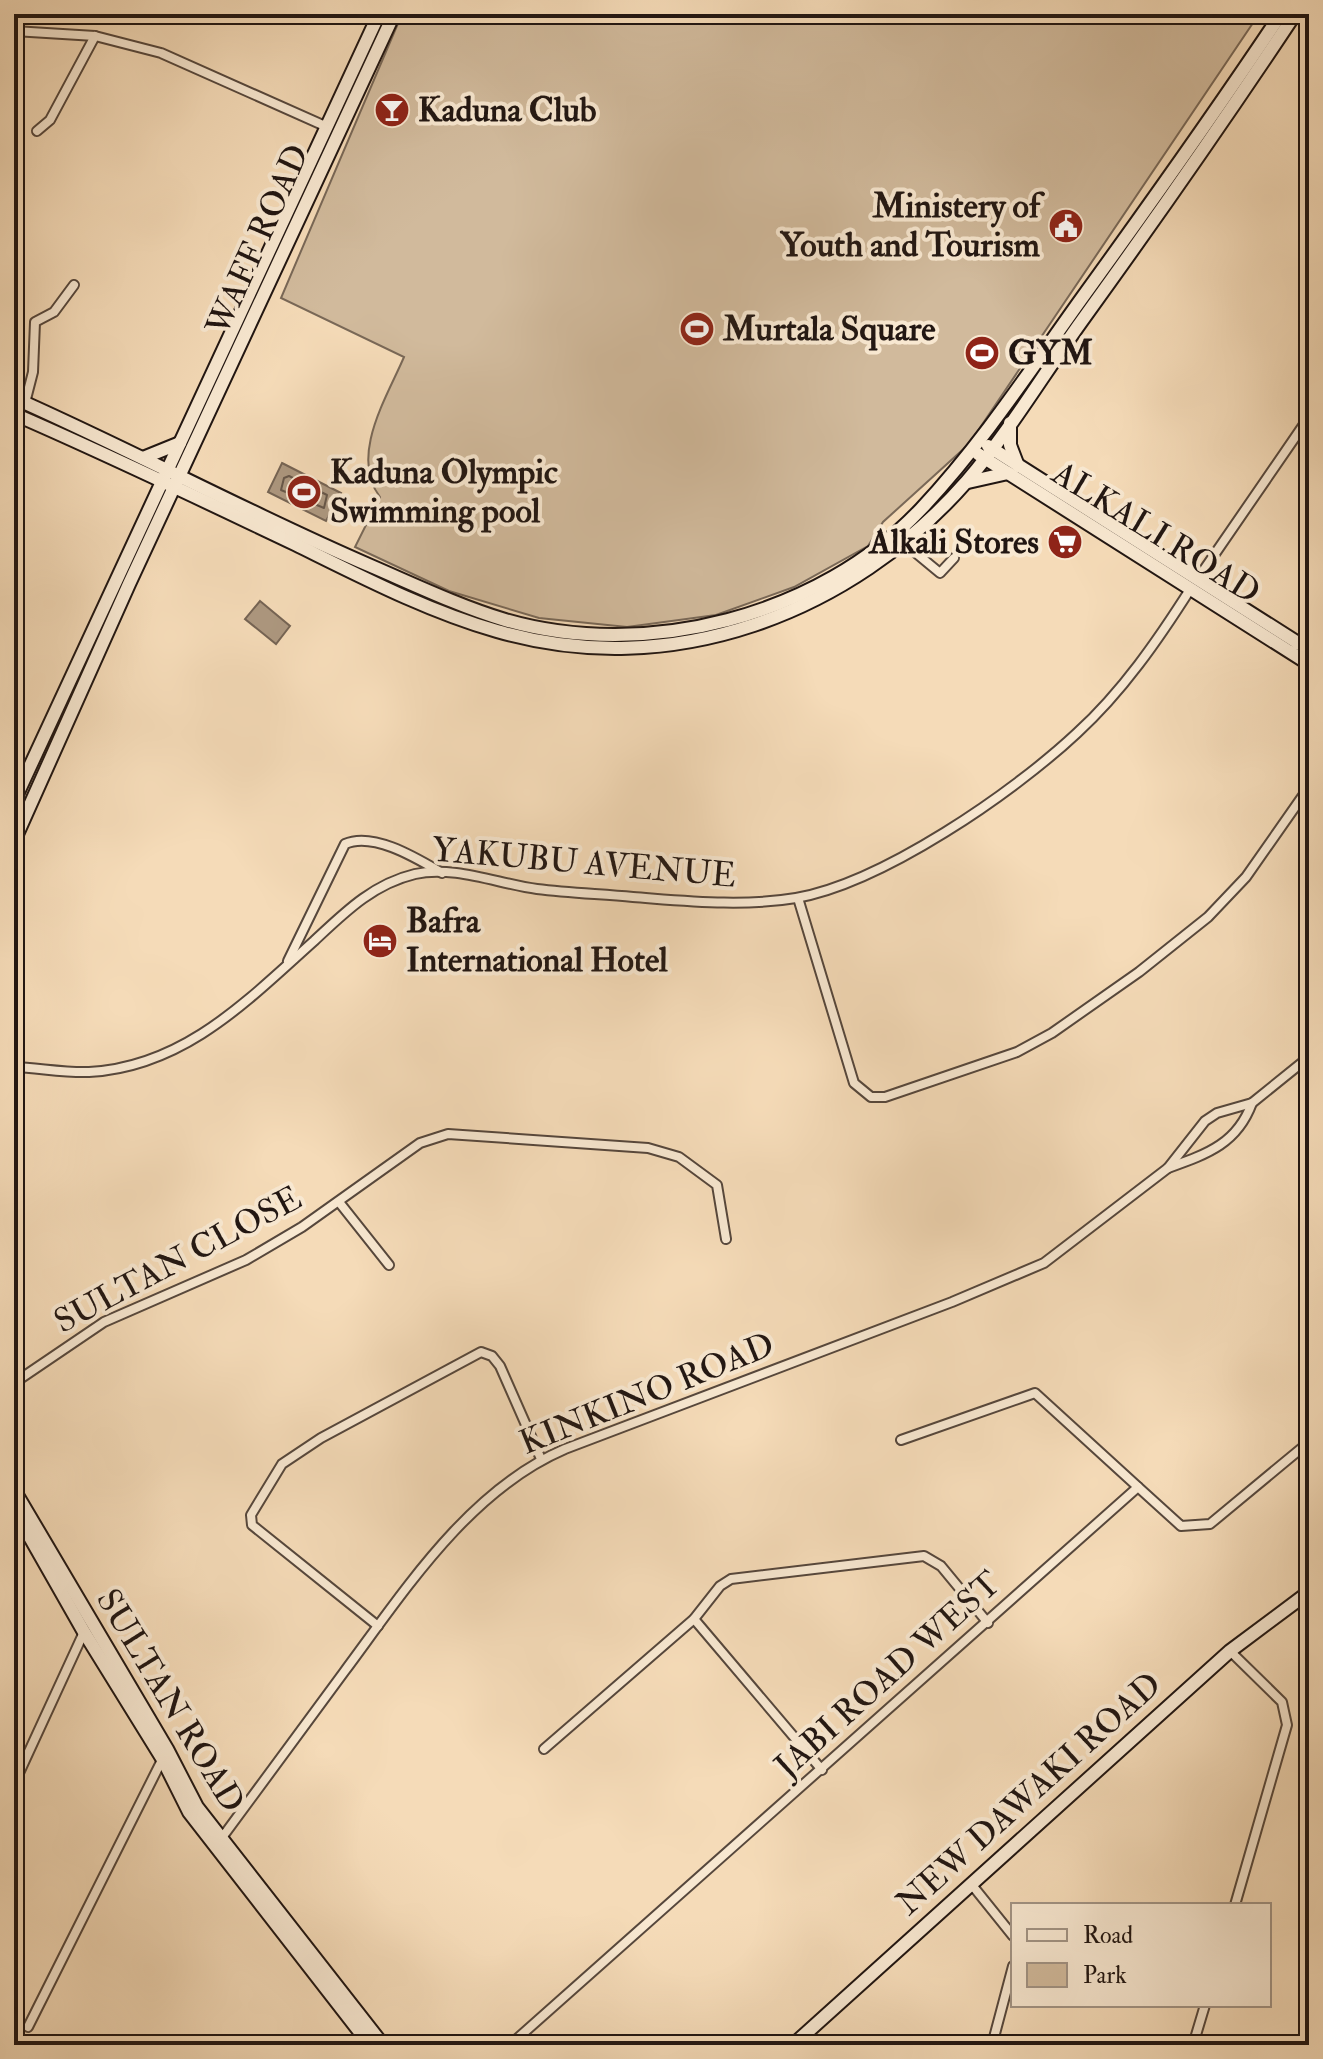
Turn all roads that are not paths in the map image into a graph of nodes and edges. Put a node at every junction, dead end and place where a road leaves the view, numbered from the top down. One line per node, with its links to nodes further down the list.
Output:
1 (379, 14): 7 (main road, WAFF ROAD)
2 (394, 14): 16 (main road, WAFF ROAD)
3 (1281, 14): 15 (main road)
4 (1295, 14): 13 (main road)
5 (14, 31): 6 (street)
6 (95, 36): 7 (street); 8 (street)
7 (325, 126): 14 (main road, WAFF ROAD)
8 (37, 131)
9 (74, 285): 10 (street)
10 (19, 401): 18 (main road)
11 (14, 414): 18 (main road)
12 (1309, 417): 27 (street, YAKUBU AVENUE)
13 (1010, 423): 17 (main road); 19 (main road)
14 (180, 443): 18 (main road); 20 (main road, WAFF ROAD)
15 (976, 445): 17 (main road, ALKALI ROAD); 23 (main road)
16 (193, 451): 21 (main road, WAFF ROAD); 23 (main road)
17 (989, 454): 19 (main road, ALKALI ROAD); 22 (main road)
18 (139, 464): 20 (main road); 21 (main road); 24 (main road)
19 (1013, 469): 22 (main road); 27 (main road, ALKALI ROAD)
20 (168, 470): 21 (main road, WAFF ROAD)
21 (173, 483): 23 (main road); 24 (main road)
22 (965, 483): 25 (main road)
23 (204, 495): 24 (main road); 25 (main road)
24 (156, 513): 32 (main road); 33 (main road)
25 (905, 544): 26 (street)
26 (954, 558)
27 (1195, 583): 29 (main road, ALKALI ROAD); 35 (street, YAKUBU AVENUE)
28 (1309, 631): 29 (street)
29 (1299, 648): 30 (main road, ALKALI ROAD)
30 (1309, 664)
31 (1309, 787): 35 (street)
32 (14, 801)
33 (14, 841)
34 (442, 873): 35 (street, YAKUBU AVENUE); 36 (street, YAKUBU AVENUE); 36 (street)
35 (798, 898)
36 (285, 966): 38 (street, YAKUBU AVENUE)
37 (1309, 1057): 39 (street, KINKINO ROAD)
38 (14, 1067)
39 (1252, 1103): 40 (street, KINKINO ROAD); 40 (street, KINKINO ROAD)
40 (1168, 1168): 47 (street, KINKINO ROAD)
41 (339, 1202): 42 (street, SULTAN CLOSE); 43 (street); 44 (street, SULTAN CLOSE)
42 (726, 1239)
43 (389, 1265)
44 (14, 1383)
45 (901, 1440): 48 (street)
46 (1309, 1442): 48 (street)
47 (541, 1459): 54 (street, KINKINO ROAD); 54 (street)
48 (1138, 1487): 53 (street, JABI ROAD WEST)
49 (14, 1490): 58 (main road, SULTAN ROAD)
50 (14, 1509): 55 (main road, SULTAN ROAD)
51 (1309, 1592): 56 (main road, NEW DAWAKI ROAD)
52 (694, 1619): 53 (street); 57 (street); 59 (street)
53 (988, 1623): 59 (street, JABI ROAD WEST)
54 (378, 1626): 61 (street, KINKINO ROAD)
55 (84, 1632): 58 (main road, SULTAN ROAD); 60 (street)
56 (1230, 1651): 62 (main road, NEW DAWAKI ROAD); 63 (street)
57 (544, 1749)
58 (165, 1753): 61 (main road, SULTAN ROAD); 65 (main road, SULTAN ROAD); 69 (street)
59 (822, 1770): 72 (street, JABI ROAD WEST)
60 (14, 1784)
61 (221, 1839): 65 (main road, SULTAN ROAD)
62 (972, 1885): 64 (street); 73 (main road, NEW DAWAKI ROAD)
63 (1236, 1903)
64 (1011, 1934)
65 (289, 1935): 66 (main road)
66 (305, 1955): 70 (main road); 71 (main road)
67 (1011, 1974): 74 (street)
68 (1204, 2007): 75 (street)
69 (28, 2027)
70 (370, 2045)
71 (383, 2045)
72 (510, 2045)
73 (793, 2045)
74 (992, 2045)
75 (1193, 2045)

